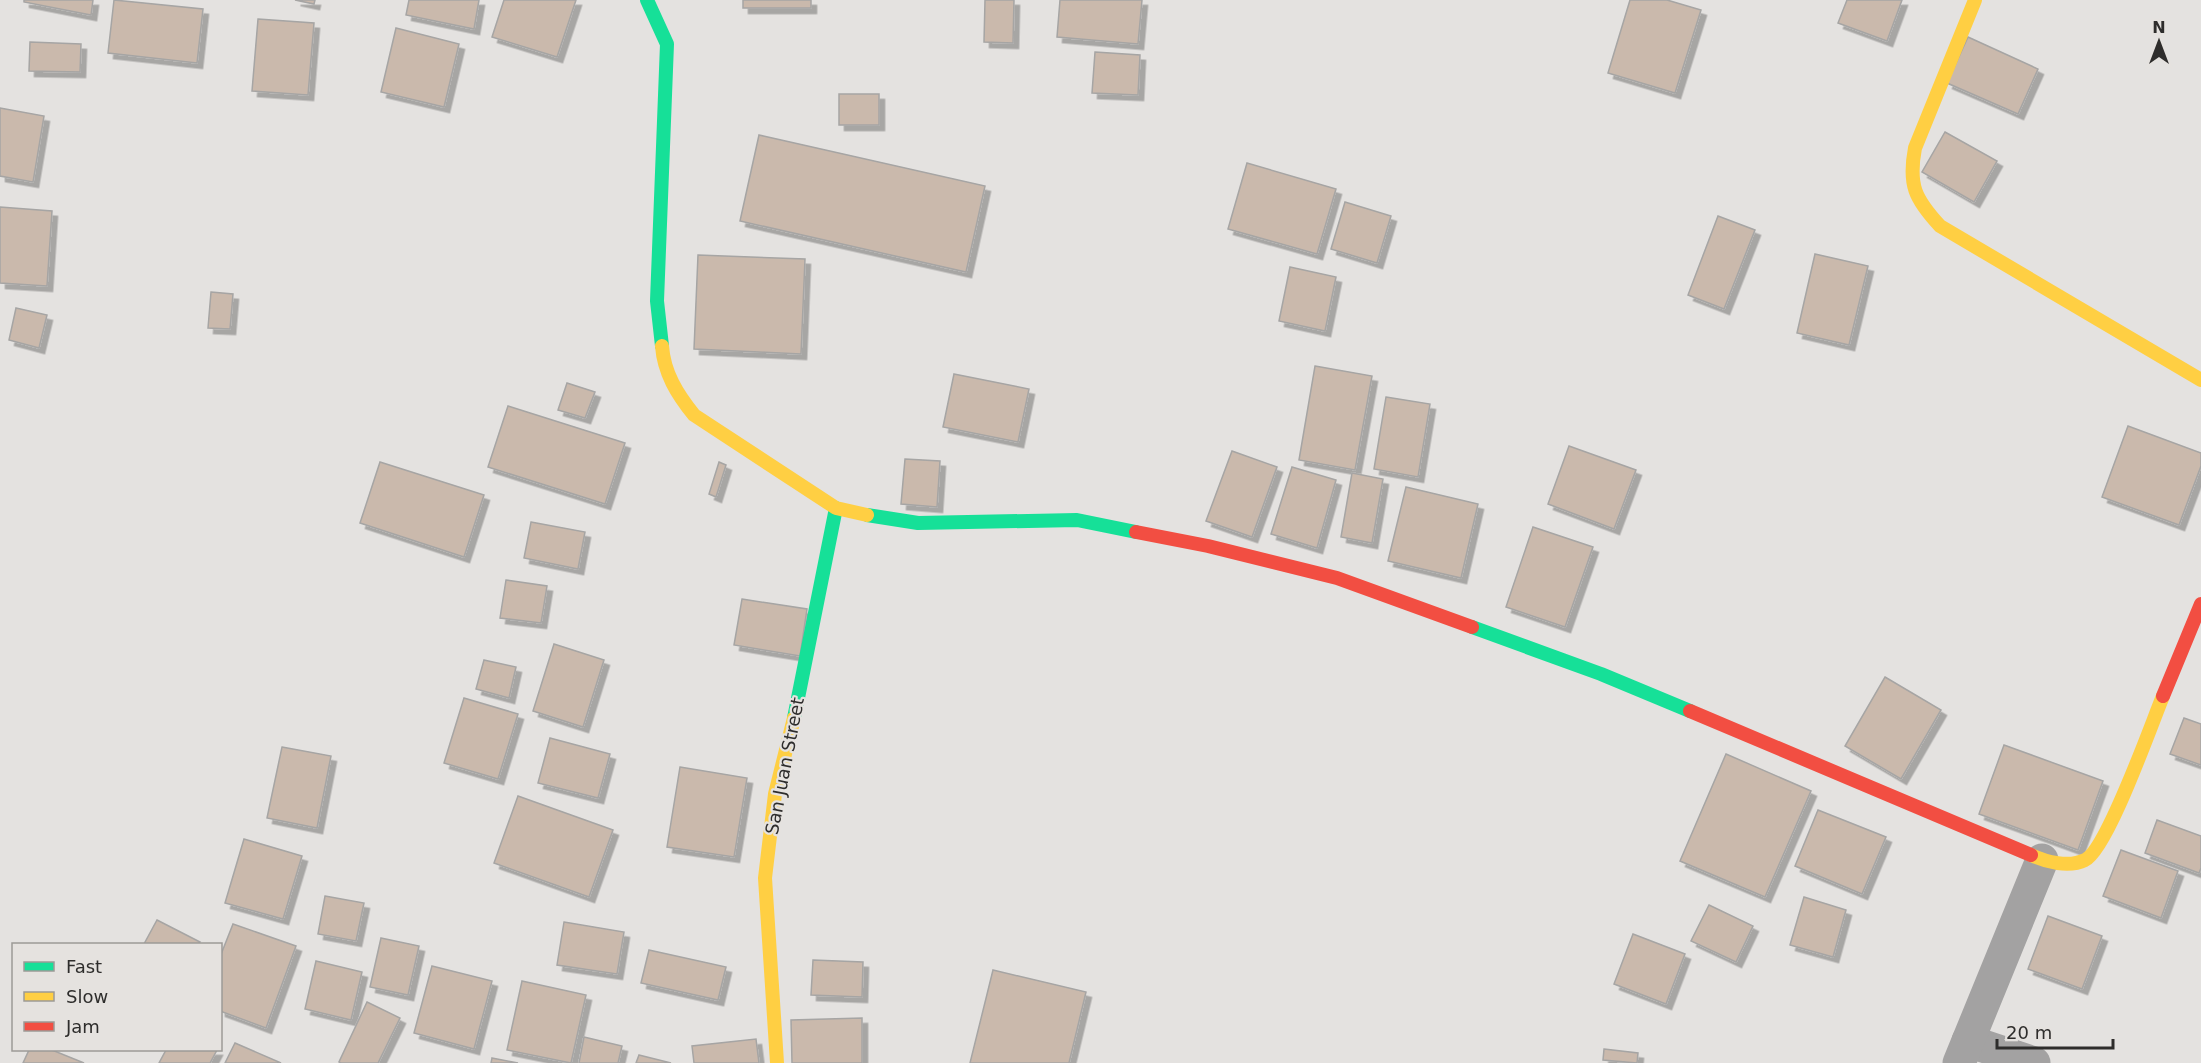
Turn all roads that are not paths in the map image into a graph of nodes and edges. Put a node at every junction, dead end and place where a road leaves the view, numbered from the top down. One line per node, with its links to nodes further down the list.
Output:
1 (647, 0): 4 (street)
2 (1975, 0): 3 (street)
3 (2201, 380)
4 (836, 508): 6 (street); 8 (street, San Juan Street)
5 (2199, 613): 6 (street)
6 (2042, 860): 7 (street)
7 (1964, 1052): 9 (street)
8 (777, 1063)
9 (2034, 1063)

